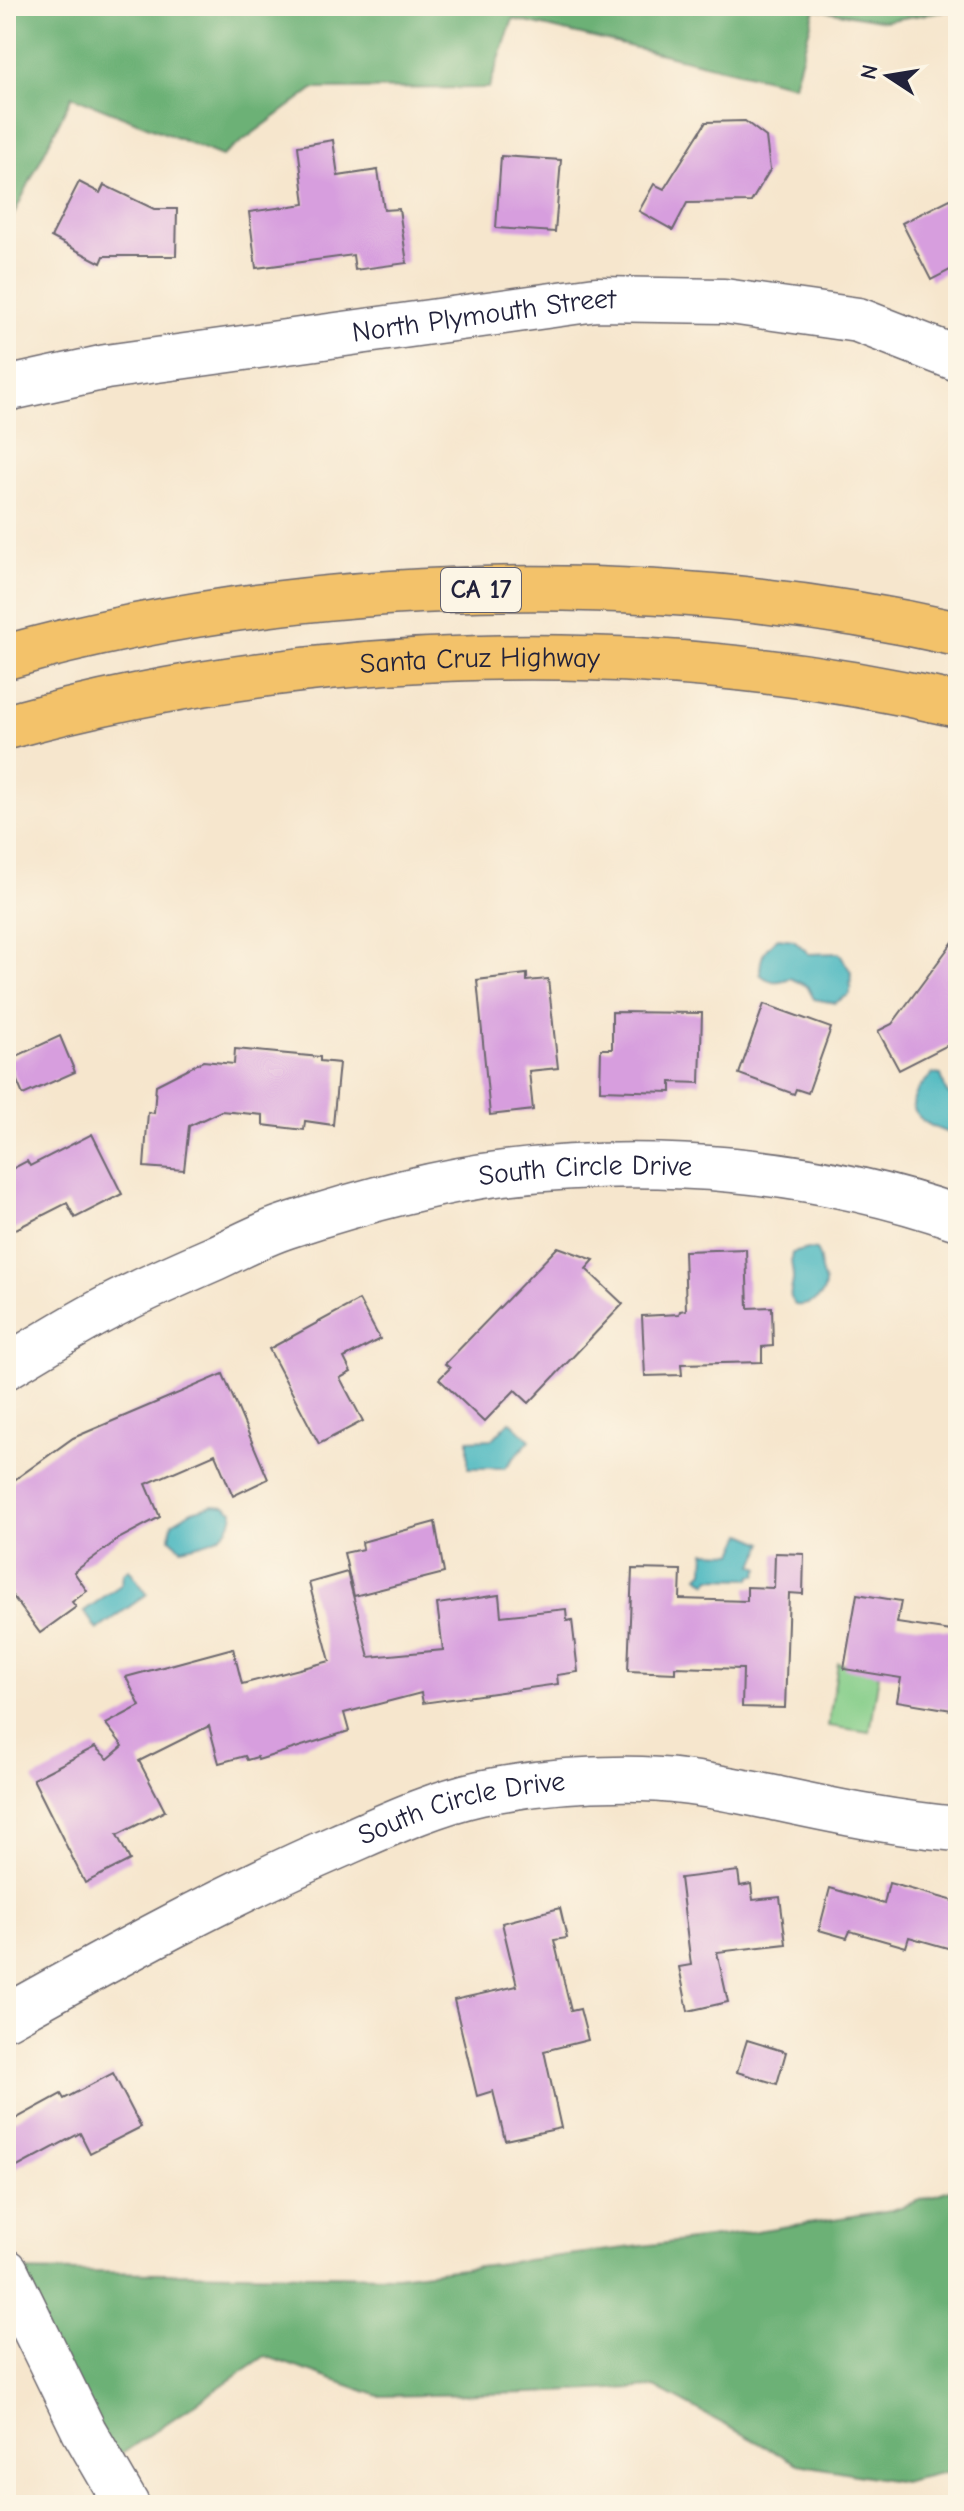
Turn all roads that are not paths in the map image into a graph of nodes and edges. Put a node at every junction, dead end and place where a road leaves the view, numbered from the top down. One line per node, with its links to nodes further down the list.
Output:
1 (958, 359): 2 (street, North Plymouth Street)
2 (6, 389)
3 (958, 634): 4 (highway, CA 17)
4 (6, 657)
5 (958, 705): 6 (highway, Santa Cruz Highway)
6 (6, 727)
7 (958, 1218): 8 (street, South Circle Drive)
8 (6, 1367)
9 (958, 1829): 10 (street, South Circle Drive)
10 (6, 2017)
11 (6, 2271): 12 (street)
12 (127, 2505)

